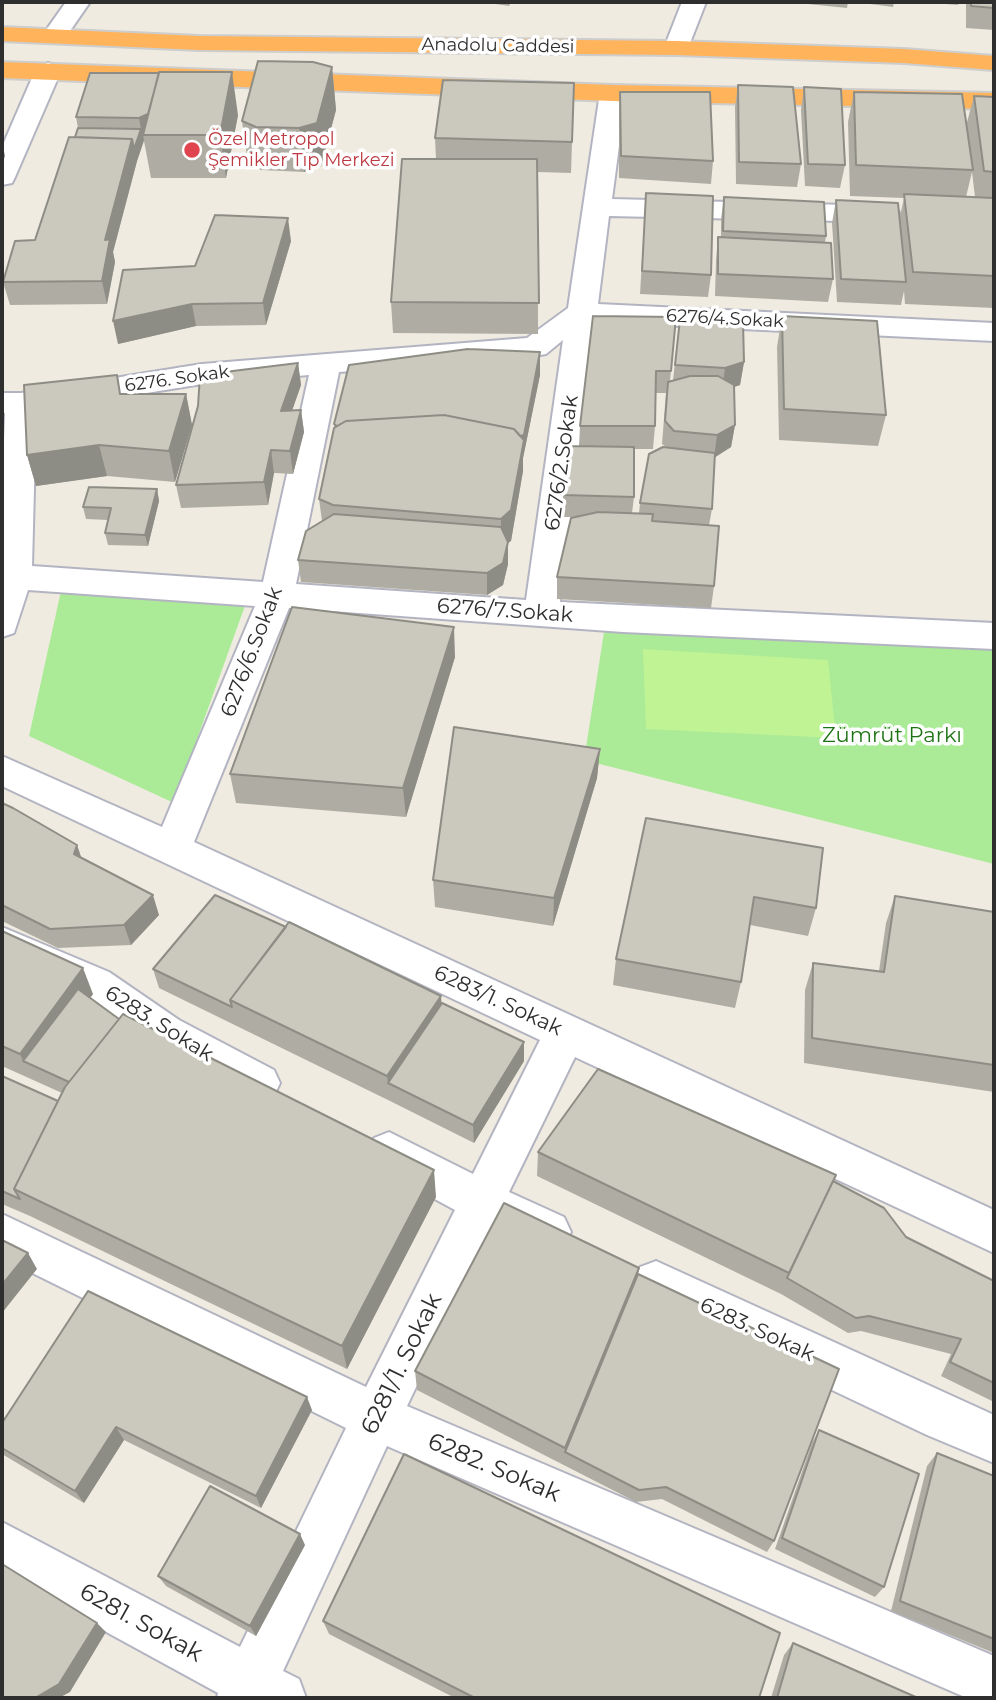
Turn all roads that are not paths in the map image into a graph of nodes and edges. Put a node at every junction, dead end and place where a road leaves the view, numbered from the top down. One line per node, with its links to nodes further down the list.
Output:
1 (78, 2): 4 (street)
2 (694, 2): 5 (street)
3 (2, 34): 4 (highway, Anadolu Caddesi)
4 (54, 37): 5 (highway, Anadolu Caddesi)
5 (676, 48): 6 (highway, Anadolu Caddesi)
6 (994, 63)
7 (2, 70): 8 (highway, Anadolu Caddesi)
8 (48, 71): 9 (highway, Anadolu Caddesi); 11 (street)
9 (613, 93): 10 (highway, Anadolu Caddesi); 12 (street)
10 (994, 101)
11 (2, 177)
12 (598, 206): 13 (street); 14 (street)
13 (912, 215)
14 (582, 312): 15 (street, 6276/4.Sokak); 16 (street, 6276. Sokak); 20 (street, 6276/2.Sokak)
15 (994, 332)
16 (326, 364): 17 (street, 6276. Sokak); 19 (street, 6276/6.Sokak)
17 (12, 403): 18 (street)
18 (15, 577): 19 (street, 6276/7.Sokak); 21 (street)
19 (277, 595): 20 (street, 6276/7.Sokak); 24 (street, 6276/6.Sokak)
20 (541, 613): 22 (street, 6276/7.Sokak)
21 (2, 624)
22 (994, 636)
23 (2, 770): 24 (street, 6283/1. Sokak)
24 (172, 849): 26 (street, 6283/1. Sokak)
25 (2, 944): 27 (street, 6283. Sokak)
26 (565, 1033): 29 (street, 6281/1. Sokak); 30 (street, 6283/1. Sokak)
27 (299, 1104)
28 (359, 1136): 29 (street, 6283. Sokak)
29 (481, 1201): 32 (street, 6281/1. Sokak); 33 (street, 6283. Sokak)
30 (994, 1232)
31 (2, 1235): 32 (street, 6282. Sokak)
32 (376, 1417): 35 (street, 6282. Sokak); 36 (street, 6281/1. Sokak)
33 (994, 1439)
34 (2, 1548): 36 (street, 6281. Sokak)
35 (994, 1683)
36 (258, 1693)

